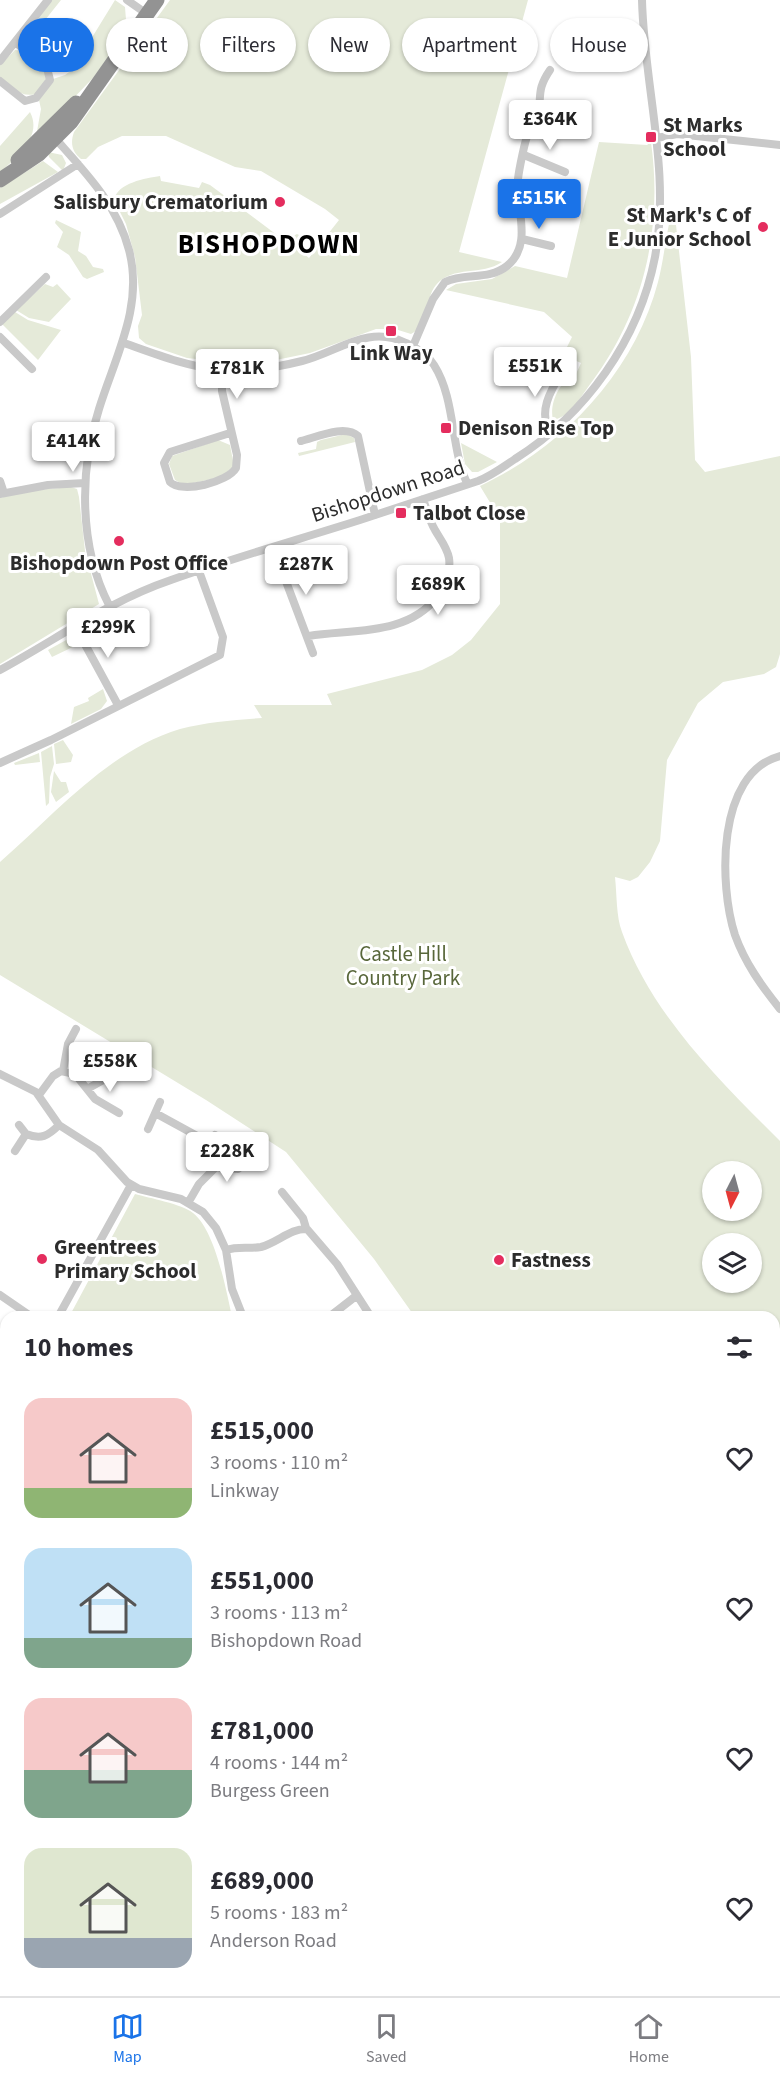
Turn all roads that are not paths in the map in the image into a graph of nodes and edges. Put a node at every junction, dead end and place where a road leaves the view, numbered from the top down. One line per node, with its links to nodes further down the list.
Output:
1 (48, 0): 6 (street)
2 (127, 0): 5 (street)
3 (157, 0): 5 (highway)
4 (642, 0): 11 (street, Bishopdown Road)
5 (147, 14): 10 (highway)
6 (15, 42): 7 (street); 9 (street)
7 (0, 61)
8 (550, 70): 13 (street)
9 (0, 81)
10 (51, 135): 14 (street); 16 (highway)
11 (657, 138): 12 (street); 29 (street, Bishopdown Road)
12 (780, 145)
13 (524, 155): 15 (street); 18 (street)
14 (78, 164): 17 (street); 23 (street)
15 (566, 172)
16 (6, 175)
17 (0, 214)
18 (522, 239): 19 (street); 24 (street)
19 (551, 246)
20 (46, 277): 21 (street)
21 (0, 322)
22 (0, 337): 26 (street)
23 (124, 343): 27 (street); 32 (street)
24 (413, 346): 27 (street); 33 (street)
25 (567, 363): 29 (street)
26 (32, 369)
27 (222, 370): 28 (street)
28 (230, 433): 28 (street)
29 (551, 433): 33 (street, Bishopdown Road)
30 (301, 441): 36 (street)
31 (0, 481): 34 (street)
32 (85, 483): 34 (street); 39 (street)
33 (467, 483): 35 (street, Bishopdown Road)
34 (2, 493)
35 (423, 500): 36 (street, Bishopdown Road); 41 (street)
36 (375, 515): 37 (street, Bishopdown Road)
37 (273, 547): 38 (street, Bishopdown Road); 41 (street)
38 (199, 571): 39 (street, Bishopdown Road); 44 (street)
39 (109, 605): 40 (street, Bishopdown Road)
40 (75, 626): 43 (street, Bishopdown Road); 44 (street)
41 (309, 636): 42 (street)
42 (313, 653)
43 (0, 670)
44 (118, 705): 46 (street)
45 (780, 756): 47 (street)
46 (0, 763)
47 (780, 1008)
48 (76, 1029): 49 (street)
49 (63, 1071): 52 (street); 53 (street)
50 (0, 1074): 53 (street)
51 (105, 1079): 52 (street)
52 (87, 1089): 55 (street)
53 (39, 1095): 58 (street)
54 (160, 1102): 56 (street)
55 (119, 1113)
56 (157, 1114): 59 (street); 63 (street)
57 (19, 1125): 60 (street)
58 (59, 1125): 60 (street); 64 (street)
59 (148, 1129)
60 (26, 1134): 61 (street)
61 (15, 1151)
62 (250, 1158): 63 (street)
63 (216, 1167): 66 (street)
64 (131, 1185): 66 (street); 72 (street)
65 (282, 1192): 67 (street)
66 (188, 1203): 68 (street)
67 (306, 1228): 68 (street); 70 (street)
68 (226, 1250): 73 (street)
69 (0, 1295): 71 (street)
70 (356, 1296): 74 (street); 75 (street)
71 (23, 1311)
72 (61, 1311)
73 (241, 1311)
74 (337, 1311)
75 (367, 1311)

